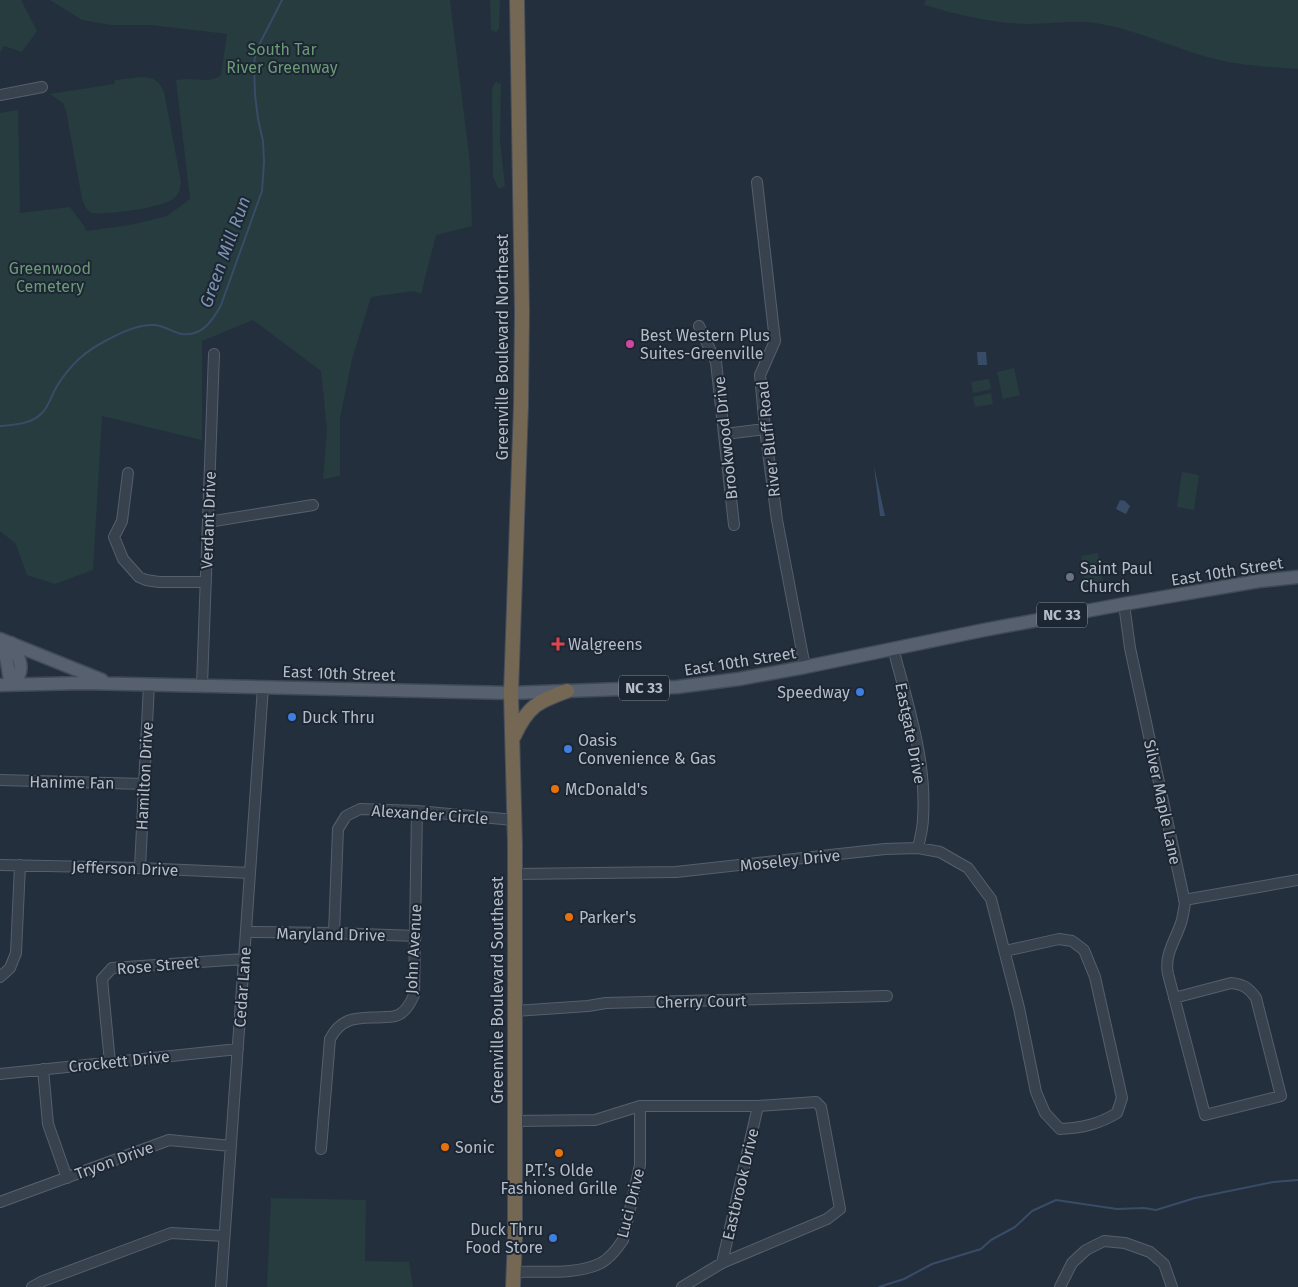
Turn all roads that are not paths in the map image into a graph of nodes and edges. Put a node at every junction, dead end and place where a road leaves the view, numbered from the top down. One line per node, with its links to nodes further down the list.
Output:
1 (517, 0): 25 (highway, Greenville Boulevard Northeast)
2 (42, 87): 3 (street)
3 (0, 96)
4 (757, 182): 7 (street, River Bluff Road)
5 (699, 326): 8 (street, Brookwood Drive)
6 (214, 354): 11 (street, Verdant Drive)
7 (764, 429): 8 (street); 18 (street, River Bluff Road)
8 (725, 434): 12 (street, Brookwood Drive)
9 (128, 473): 14 (street)
10 (313, 506): 11 (street)
11 (208, 522): 14 (street, Verdant Drive)
12 (734, 525)
13 (1298, 577): 15 (main road, East 10th Street / NC 33)
14 (206, 582): 22 (street, Verdant Drive)
15 (1124, 604): 17 (main road, East 10th Street / NC 33); 38 (street, Silver Maple Lane)
16 (4, 642): 19 (main road); 20 (main road)
17 (893, 648): 18 (main road, East 10th Street / NC 33); 31 (street, Eastgate Drive)
18 (805, 667): 24 (main road, East 10th Street / NC 33)
19 (109, 683): 20 (main road, East 10th Street); 21 (main road, East 10th Street)
20 (5, 684)
21 (149, 684): 22 (main road, East 10th Street); 28 (street, Hamilton Drive)
22 (202, 685): 23 (main road, East 10th Street)
23 (263, 687): 25 (main road, East 10th Street); 35 (street, Cedar Lane)
24 (567, 691): 25 (main road, East 10th Street / NC 33); 26 (highway)
25 (511, 693): 26 (highway, Greenville Boulevard Southeast)
26 (512, 742): 30 (highway, Greenville Boulevard Southeast)
27 (0, 780): 28 (street, Hanime Fan)
28 (144, 784): 34 (street, Hamilton Drive)
29 (417, 811): 30 (street, Alexander Circle); 40 (street, Alexander Circle); 41 (street, John Avenue)
30 (514, 820): 36 (highway, Greenville Boulevard Southeast)
31 (918, 848): 36 (street, Moseley Drive); 42 (street, Moseley Drive)
32 (0, 865): 33 (street, Jefferson Drive)
33 (20, 865): 34 (street, Jefferson Drive); 44 (street)
34 (140, 868): 35 (street, Jefferson Drive)
35 (250, 873): 39 (street, Cedar Lane)
36 (515, 874): 47 (highway, Greenville Boulevard Southeast)
37 (1298, 880): 38 (street)
38 (1184, 900): 46 (street, Silver Maple Lane)
39 (246, 932): 40 (street, Maryland Drive); 43 (street, Cedar Lane)
40 (334, 933): 41 (street, Maryland Drive)
41 (416, 936): 56 (street, John Avenue)
42 (1005, 951): 42 (street, Moseley Drive)
43 (244, 959): 48 (street, Cedar Lane); 49 (street, Rose Street)
44 (0, 977)
45 (888, 996): 47 (street, Cherry Court)
46 (1174, 998): 46 (street, Silver Maple Lane)
47 (515, 1010): 54 (highway, Greenville Boulevard Southeast)
48 (238, 1049): 49 (street, Crockett Drive); 55 (street, Cedar Lane)
49 (110, 1063): 50 (street, Crockett Drive)
50 (43, 1069): 51 (street, Crockett Drive); 57 (street)
51 (0, 1074)
52 (640, 1106): 53 (street, Eastbrook Drive); 54 (street, Eastbrook Drive); 61 (street, Luci Drive)
53 (758, 1106): 60 (street, Eastbrook Drive); 60 (street, Eastbrook Drive)
54 (515, 1121): 61 (highway, Greenville Boulevard Southeast)
55 (231, 1146): 57 (street, Tryon Drive); 59 (street, Cedar Lane)
56 (321, 1149)
57 (67, 1178): 58 (street, Tryon Drive)
58 (0, 1202)
59 (224, 1236): 62 (street); 63 (street, Cedar Lane)
60 (722, 1263): 65 (street, Eastbrook Drive)
61 (515, 1272): 64 (highway, Greenville Boulevard Southeast)
62 (32, 1287)
63 (220, 1287)
64 (513, 1287)
65 (682, 1287)
66 (1060, 1287): 67 (street)
67 (1172, 1287)

